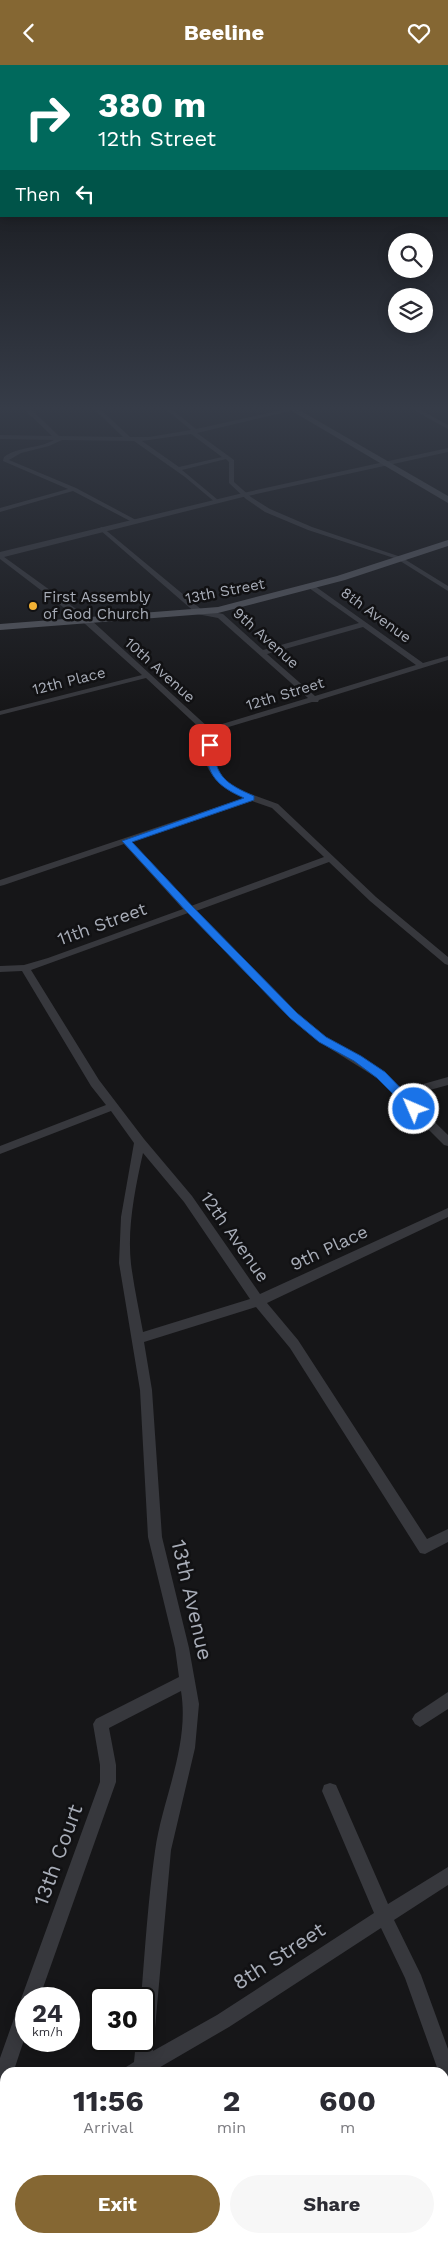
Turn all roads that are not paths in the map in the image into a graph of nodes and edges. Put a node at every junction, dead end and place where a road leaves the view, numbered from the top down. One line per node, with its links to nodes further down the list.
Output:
1 (111, 509): 4 (street)
2 (185, 509): 4 (street)
3 (265, 509): 9 (street)
4 (134, 521): 5 (street)
5 (102, 529): 8 (street); 12 (street, 9th Avenue)
6 (448, 543): 9 (main road, 13th Street)
7 (448, 551): 9 (main road, 13th Street)
8 (0, 555): 14 (street, 10th Avenue)
9 (405, 561): 10 (main road, 13th Street); 11 (street)
10 (316, 589): 12 (main road, 13th Street); 13 (main road, 13th Street); 15 (street, 8th Avenue)
11 (448, 589)
12 (200, 612): 13 (street, 9th Avenue); 14 (main road, 13th Street)
13 (220, 616): 14 (main road, 13th Street); 18 (street, 9th Avenue)
14 (91, 624): 16 (main road, 13th Street); 17 (main road, 13th Street); 21 (street, 10th Avenue)
15 (365, 624): 18 (street); 20 (street, 8th Avenue)
16 (0, 627)
17 (0, 634)
18 (261, 653): 22 (street, 9th Avenue)
19 (448, 658): 20 (street, 12th Street)
20 (422, 666): 22 (street, 12th Street)
21 (146, 676): 23 (street, 12th Place); 24 (street, 10th Avenue)
22 (315, 700): 24 (street, 12th Street)
23 (0, 713)
24 (208, 731): 25 (street)
25 (251, 798): 26 (street); 27 (street)
26 (126, 841): 28 (street); 29 (street)
27 (331, 859): 29 (street, 11th Street); 30 (street)
28 (1, 883)
29 (189, 909): 31 (street, 11th Street); 34 (street)
30 (448, 962)
31 (24, 968): 32 (street); 35 (street, 12th Avenue)
32 (0, 969)
33 (448, 1081): 34 (street)
34 (400, 1095): 37 (street)
35 (113, 1105): 36 (street, 12th Avenue); 38 (street)
36 (140, 1142): 40 (street, 12th Avenue); 41 (street, 13th Avenue)
37 (448, 1142)
38 (0, 1150)
39 (448, 1212): 40 (street, 9th Place)
40 (258, 1301): 41 (street, 9th Place); 42 (street, 12th Avenue)
41 (138, 1339): 43 (street, 13th Avenue)
42 (448, 1535)
43 (188, 1680): 49 (street, 13th Court); 52 (street, 13th Avenue)
44 (448, 1699): 45 (street)
45 (420, 1719)
46 (330, 1791): 48 (street)
47 (448, 1875): 48 (street, 8th Street)
48 (384, 1916): 53 (street, 8th Street); 54 (street)
49 (34, 1987)
50 (15, 2040): 51 (street)
51 (6, 2067)
52 (137, 2067)
53 (141, 2067)
54 (446, 2067)

